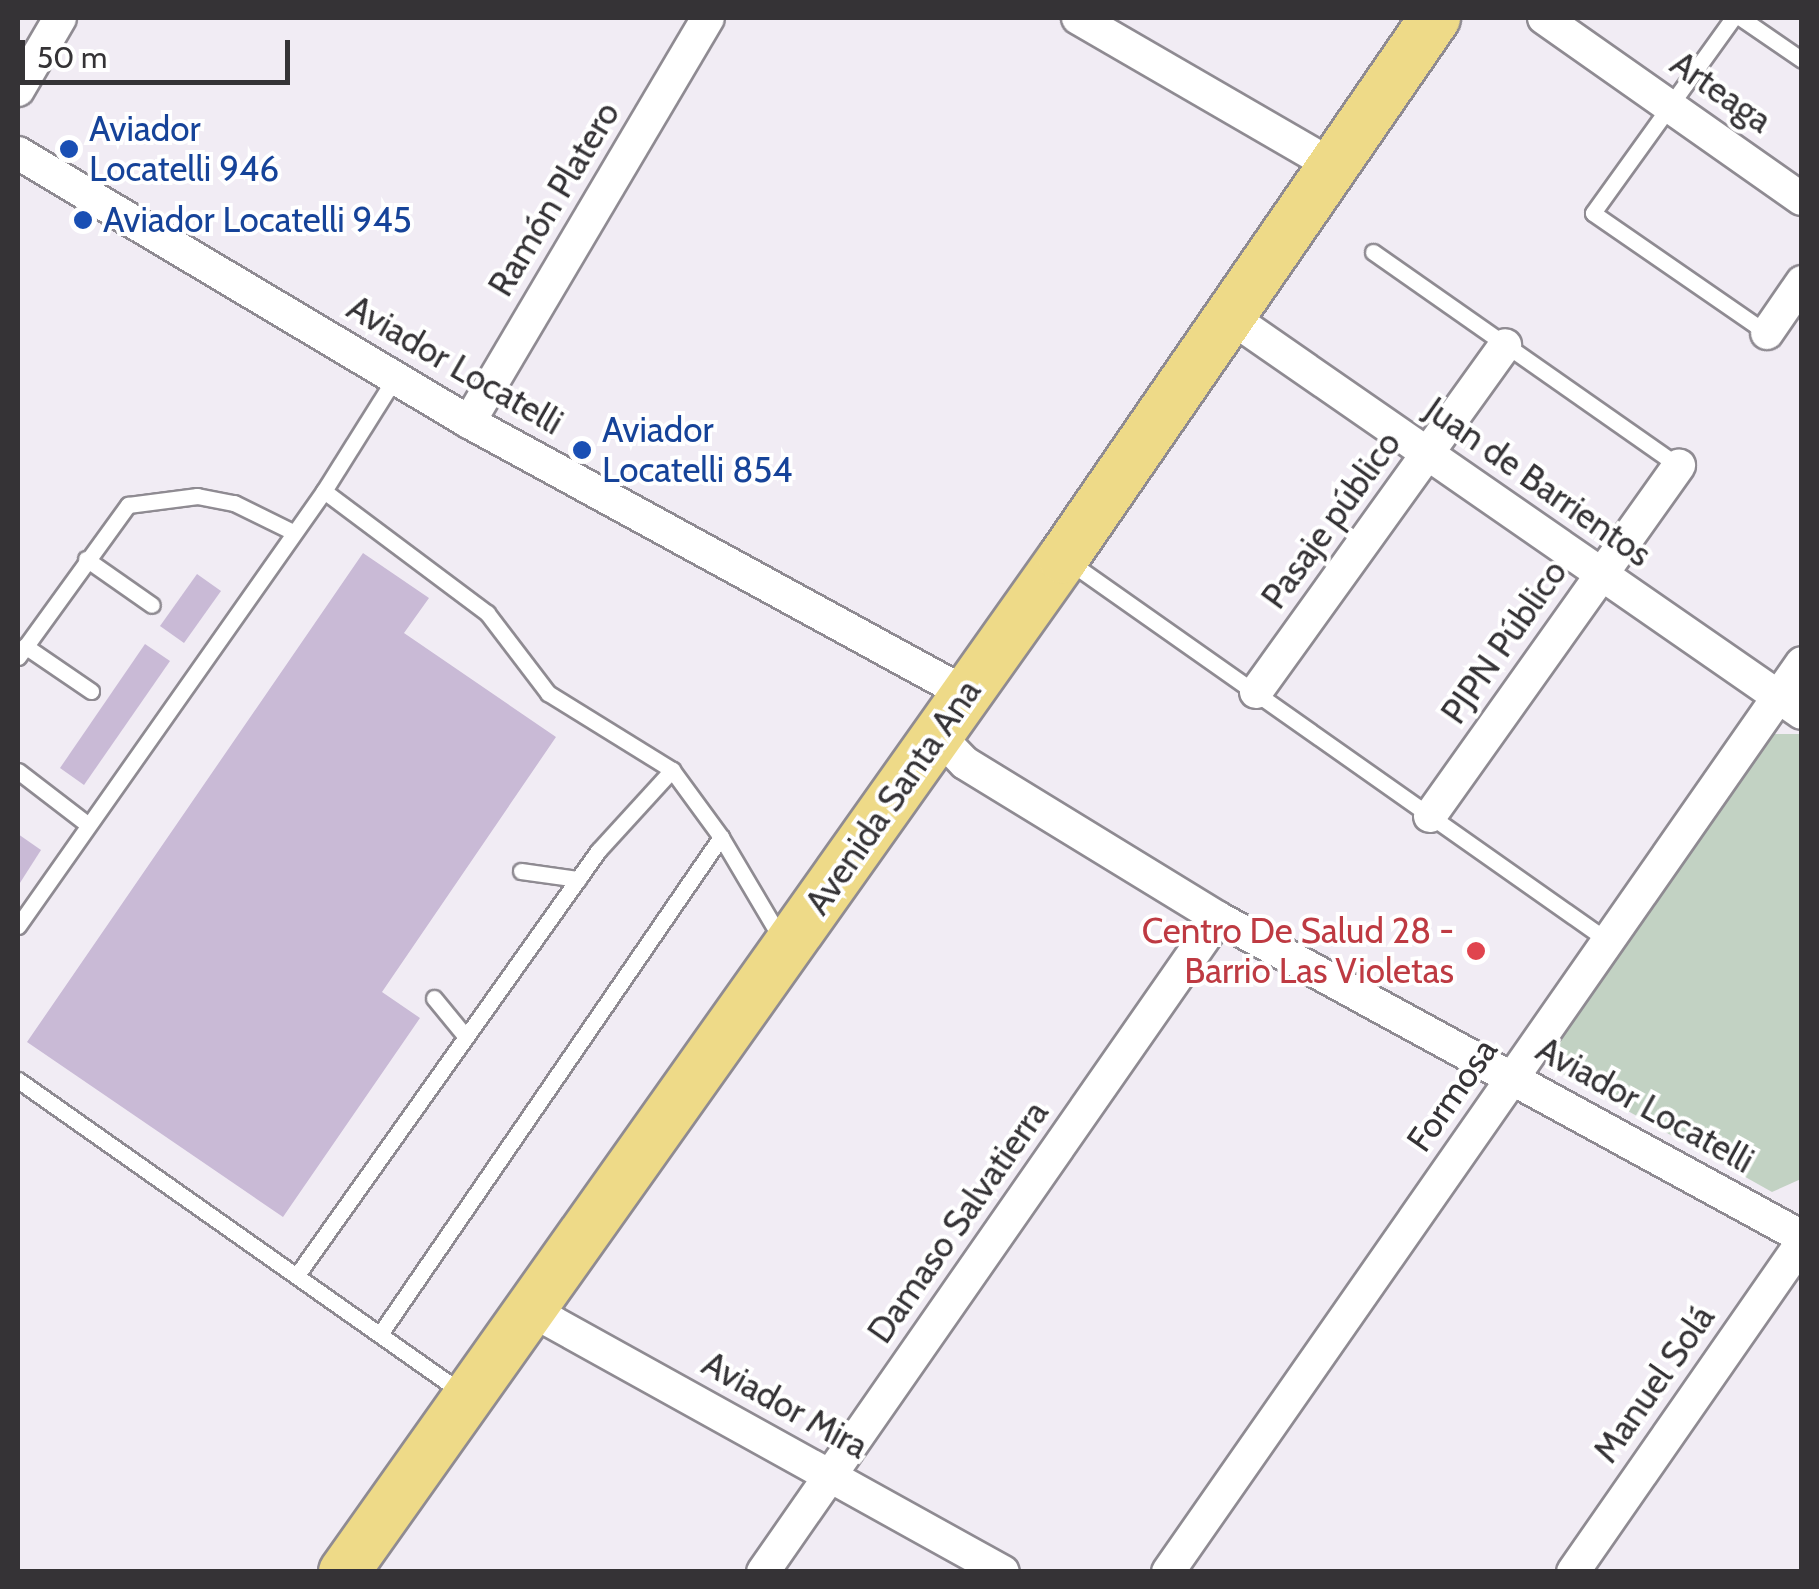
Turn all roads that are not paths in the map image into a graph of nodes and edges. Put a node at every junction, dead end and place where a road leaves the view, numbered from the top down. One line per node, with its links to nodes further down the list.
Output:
1 (60, 18): 8 (street)
2 (708, 18): 19 (street, Ramón Platero)
3 (1078, 18): 11 (street)
4 (1435, 18): 11 (main road, Avenida Santa Ana)
5 (1544, 18): 9 (street, Arteaga)
6 (1737, 18): 7 (lane); 9 (lane)
7 (1802, 60)
8 (18, 90)
9 (1668, 104): 12 (street, Arteaga); 16 (lane)
10 (18, 153): 18 (street, Aviador Locatelli)
11 (1332, 164): 15 (main road, Avenida Santa Ana)
12 (1802, 199)
13 (1373, 252): 17 (lane)
14 (1802, 282): 16 (street)
15 (1229, 316): 20 (street, Juan de Barrientos); 24 (main road, Avenida Santa Ana)
16 (1767, 333)
17 (1505, 345): 20 (street, Pasaje público); 21 (lane)
18 (395, 378): 19 (street, Aviador Locatelli); 22 (lane)
19 (469, 422): 32 (street, Aviador Locatelli)
20 (1428, 454): 26 (street, Juan de Barrientos); 31 (street, Pasaje público)
21 (1679, 466): 26 (street, PJPN Público)
22 (324, 491): 23 (lane); 35 (lane)
23 (294, 532): 25 (lane); 38 (lane)
24 (1063, 558): 31 (lane); 32 (main road, Avenida Santa Ana)
25 (86, 559): 27 (lane); 28 (lane)
26 (1601, 574): 33 (street, Juan de Barrientos); 37 (street, PJPN Público)
27 (152, 605)
28 (21, 652): 30 (lane)
29 (1802, 663): 33 (street, Formosa)
30 (91, 691)
31 (1256, 692): 37 (lane)
32 (965, 693): 34 (main road, Avenida Santa Ana)
33 (1790, 704): 44 (street, Formosa)
34 (937, 734): 42 (street, Aviador Locatelli); 45 (main road, Avenida Santa Ana)
35 (672, 770): 39 (lane); 41 (lane)
36 (18, 771): 38 (lane)
37 (1430, 816): 44 (lane)
38 (87, 824): 43 (lane)
39 (722, 837): 45 (lane); 53 (lane)
40 (521, 872): 41 (lane)
41 (578, 880): 47 (lane)
42 (1218, 918): 48 (street, Aviador Locatelli); 55 (street, Damaso Salvatierra)
43 (18, 926)
44 (1608, 941): 48 (street, Formosa)
45 (787, 947): 52 (main road, Avenida Santa Ana)
46 (434, 998): 47 (lane)
47 (466, 1038): 51 (lane)
48 (1513, 1078): 50 (street, Aviador Locatelli); 59 (street, Formosa)
49 (18, 1080): 51 (lane)
50 (1802, 1240): 60 (street, Manuel Solá)
51 (296, 1275): 53 (lane)
52 (527, 1308): 54 (main road, Avenida Santa Ana); 55 (street, Aviador Mira)
53 (380, 1334): 54 (lane)
54 (466, 1396): 56 (main road, Avenida Santa Ana)
55 (830, 1475): 57 (street, Damaso Salvatierra); 58 (street, Aviador Mira)
56 (344, 1572)
57 (763, 1572)
58 (1003, 1572)
59 (1168, 1572)
60 (1573, 1572)

